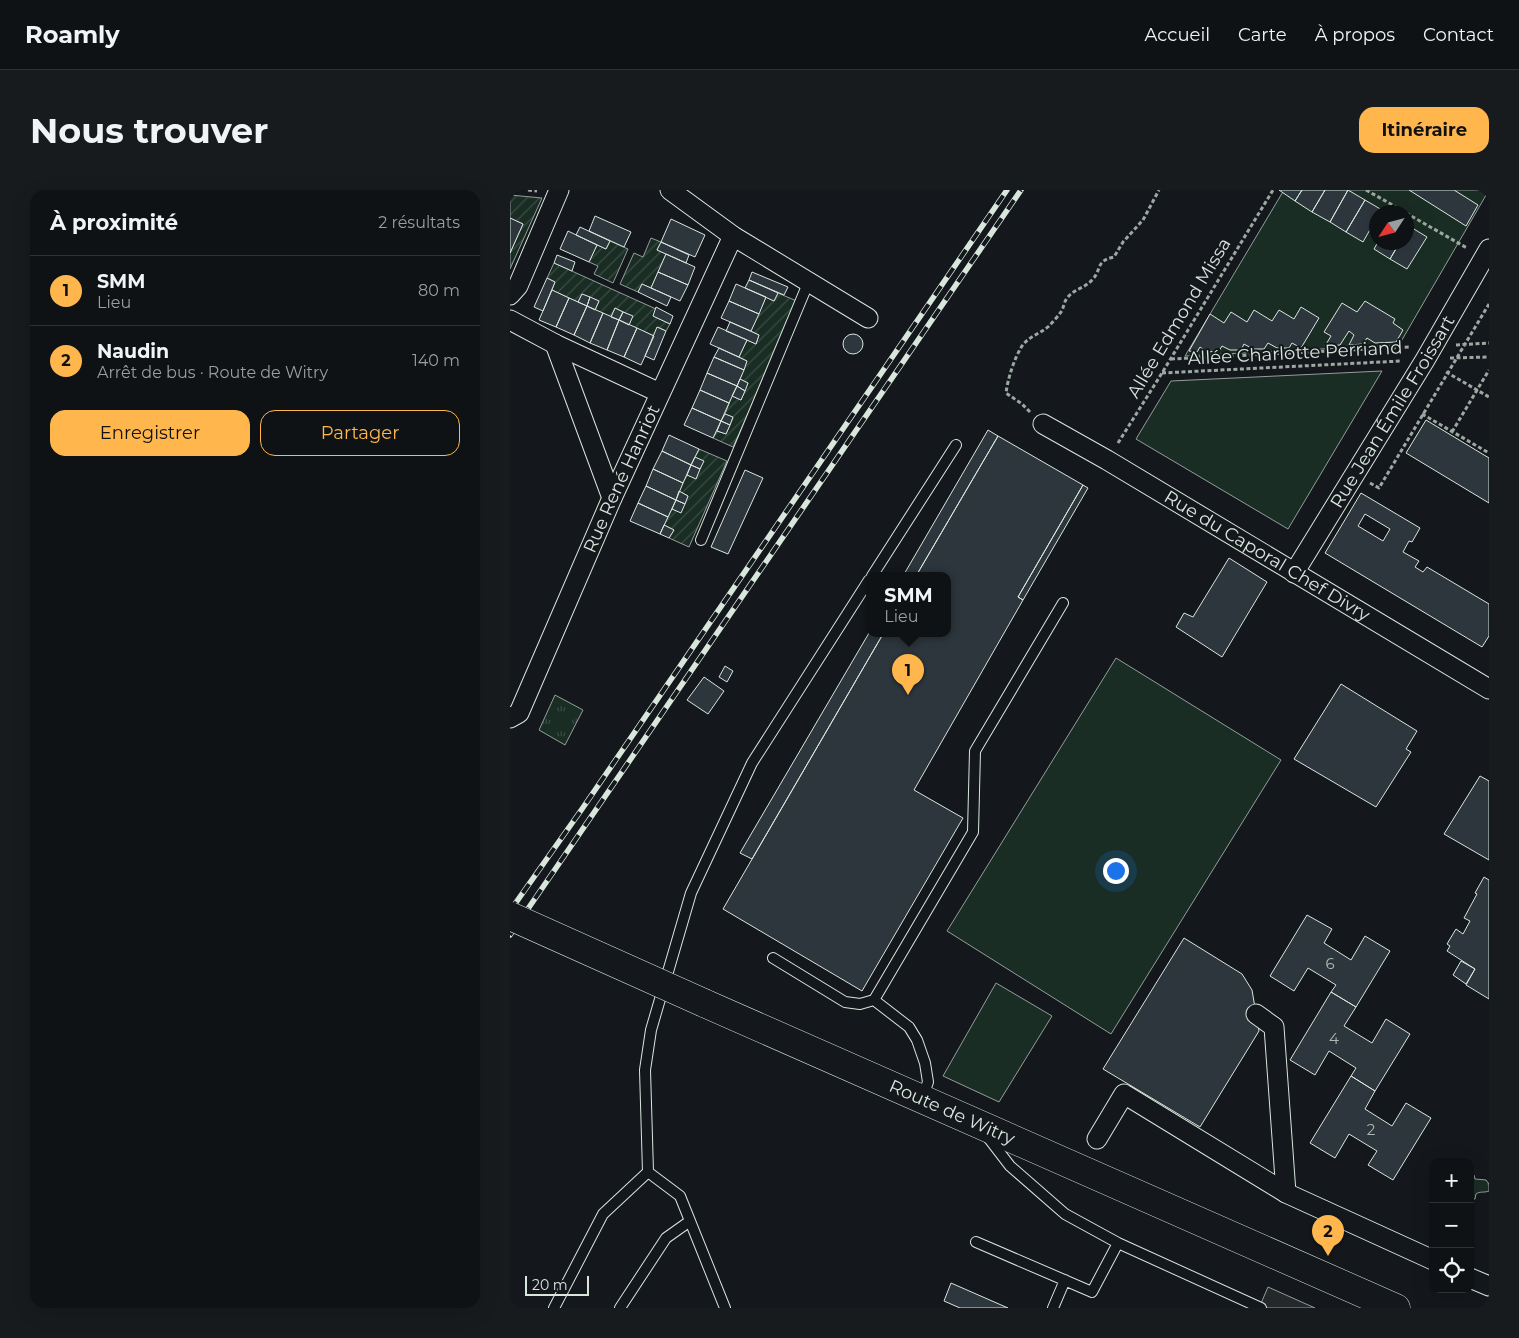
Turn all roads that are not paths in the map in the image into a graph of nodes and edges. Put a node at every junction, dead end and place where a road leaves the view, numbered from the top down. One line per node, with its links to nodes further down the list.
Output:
1 (559, 190): 6 (street)
2 (670, 190): 3 (street)
3 (733, 236): 5 (street); 10 (street, Rue René Hanriot)
4 (1486, 253): 16 (street, Rue Jean Émile Froissart)
5 (809, 282): 7 (street); 14 (lane)
6 (510, 295)
7 (868, 318)
8 (510, 320): 9 (street)
9 (554, 344): 10 (street); 13 (street)
10 (660, 393): 13 (street, Rue René Hanriot)
11 (1043, 424): 16 (street, Rue du Caporal Chef Divry)
12 (956, 445): 15 (lane)
13 (612, 498): 20 (street, Rue René Hanriot)
14 (701, 540)
15 (875, 572)
16 (1294, 573): 19 (street, Rue du Caporal Chef Divry)
17 (866, 585): 28 (lane)
18 (1063, 603): 23 (lane)
19 (1489, 689)
20 (510, 718)
21 (510, 916): 25 (main road, Route de Witry, bridge)
22 (773, 958): 23 (lane)
23 (874, 1000): 25 (lane)
24 (1256, 1014): 29 (street)
25 (922, 1100): 26 (main road, Route de Witry)
26 (979, 1125): 32 (lane); 42 (main road, Route de Witry)
27 (1098, 1139): 29 (street)
28 (648, 1172): 30 (lane); 37 (lane)
29 (1286, 1193): 33 (street)
30 (690, 1221): 38 (lane); 39 (lane)
31 (976, 1242): 34 (lane)
32 (1118, 1243): 34 (lane); 41 (lane)
33 (1429, 1258)
34 (1066, 1280): 40 (lane)
35 (1474, 1280): 36 (street)
36 (1489, 1286)
37 (554, 1308)
38 (620, 1308)
39 (725, 1308)
40 (1053, 1308)
41 (1261, 1308)
42 (1396, 1308)

